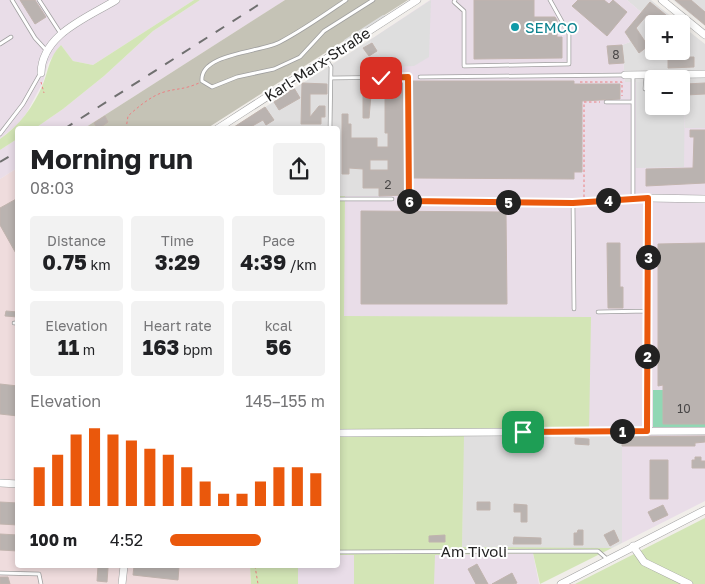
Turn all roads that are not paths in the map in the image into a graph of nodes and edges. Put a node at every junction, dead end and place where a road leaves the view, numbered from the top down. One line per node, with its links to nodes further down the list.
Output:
1 (12, 0): 14 (lane)
2 (39, 0): 10 (lane)
3 (116, 0): 10 (street)
4 (346, 0): 5 (lane)
5 (373, 0)
6 (417, 0): 15 (street, Karl-Marx-Straße)
7 (455, 0): 8 (lane)
8 (550, 0)
9 (662, 0): 11 (street)
10 (61, 34): 14 (street)
11 (705, 35)
12 (11, 37): 13 (lane)
13 (0, 44)
14 (46, 50): 16 (street)
15 (326, 59): 23 (lane); 26 (street, Karl-Marx-Straße)
16 (40, 73): 28 (lane)
17 (690, 74): 18 (street)
18 (705, 74)
19 (625, 75): 20 (street); 22 (lane)
20 (633, 75): 21 (street); 25 (lane)
21 (645, 75)
22 (420, 76)
23 (331, 78): 27 (lane); 34 (lane)
24 (606, 102): 25 (lane)
25 (633, 102): 29 (lane)
26 (222, 126)
27 (330, 126)
28 (0, 134)
29 (633, 198): 30 (lane); 34 (lane)
30 (648, 198): 33 (street); 36 (lane)
31 (340, 199): 32 (lane)
32 (392, 199)
33 (705, 199)
34 (573, 203): 35 (lane)
35 (574, 309)
36 (648, 311): 37 (lane); 38 (lane)
37 (598, 312)
38 (647, 431): 39 (street); 40 (street)
39 (705, 431)
40 (340, 432)
41 (0, 483): 42 (street)
42 (15, 484)
43 (705, 510): 44 (street)
44 (633, 546): 46 (street); 52 (street)
45 (340, 552): 46 (lane, Am Tivoli)
46 (607, 560): 51 (street)
47 (124, 568): 50 (street)
48 (0, 573): 49 (lane)
49 (41, 584)
50 (122, 584)
51 (561, 584)
52 (689, 584)

